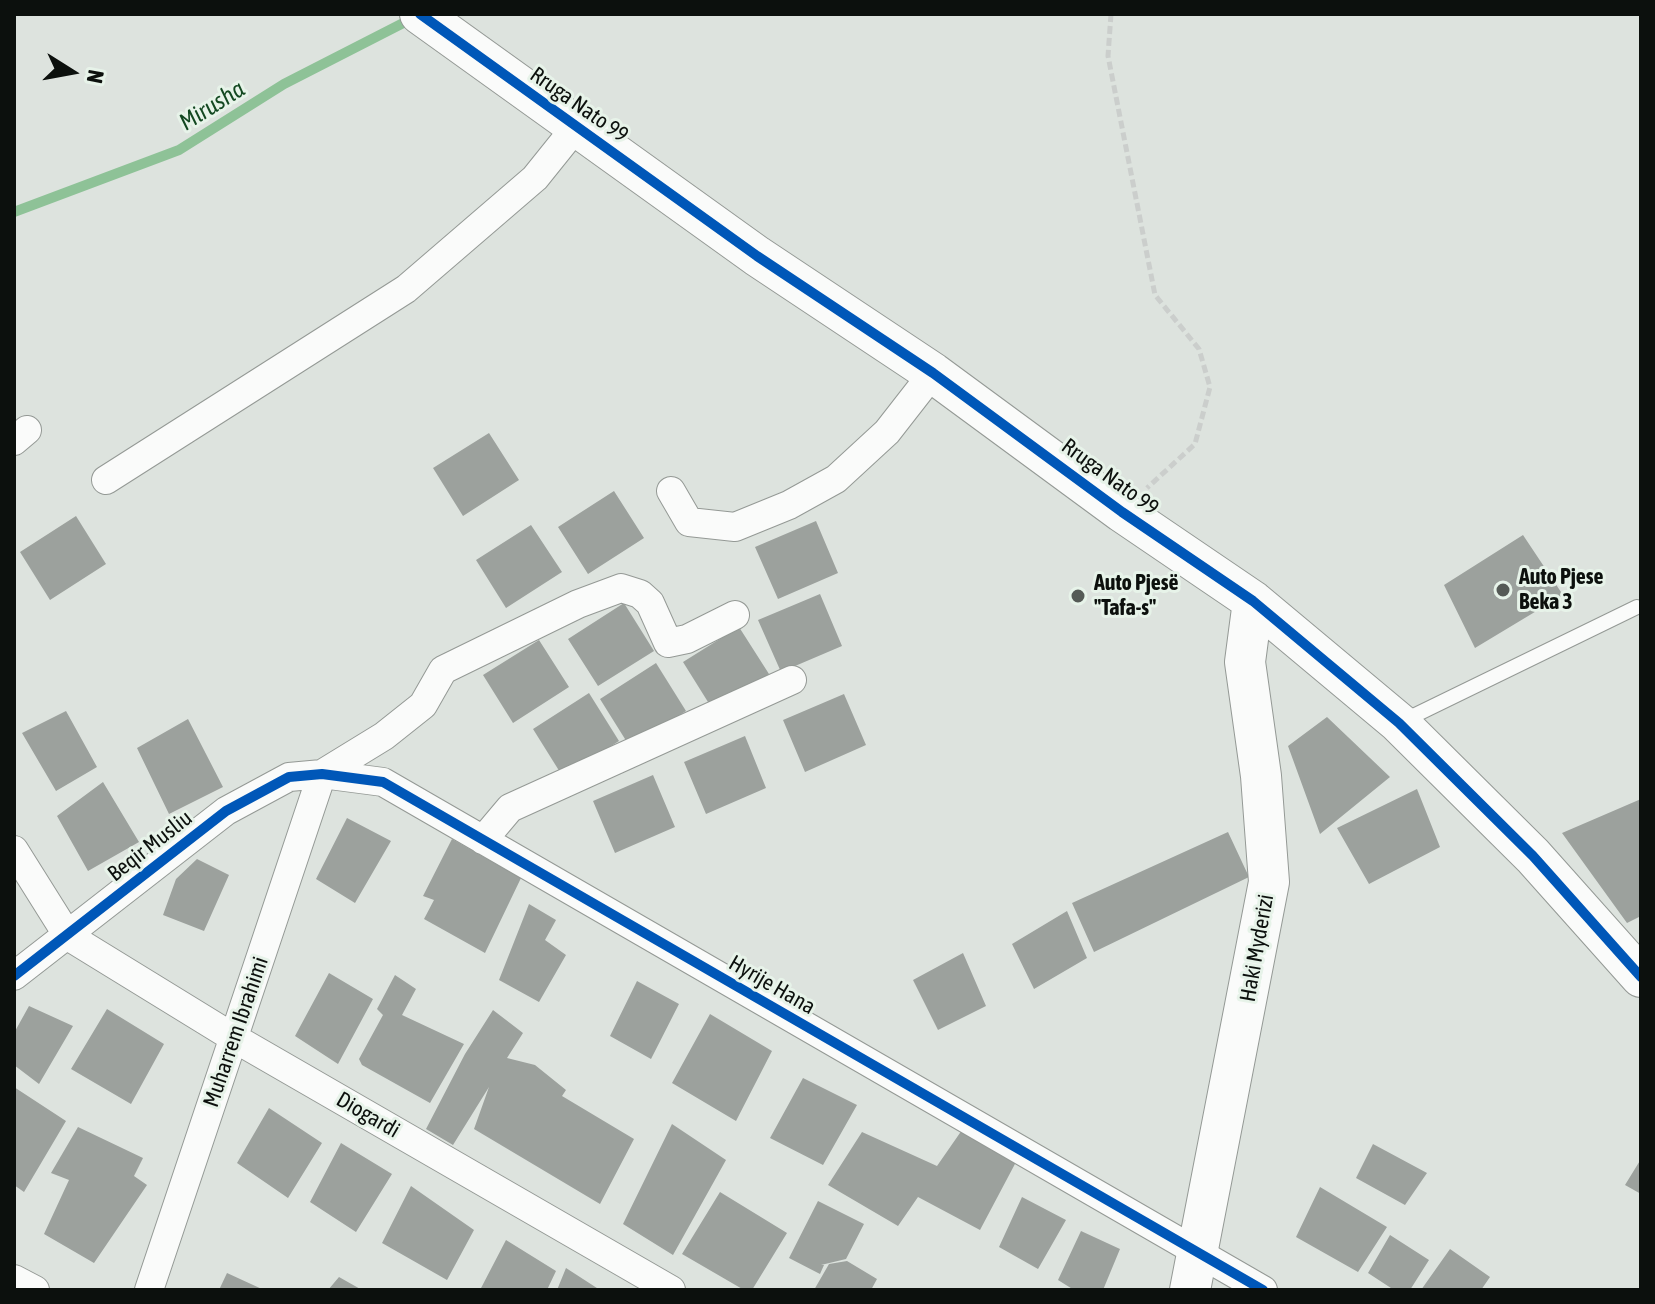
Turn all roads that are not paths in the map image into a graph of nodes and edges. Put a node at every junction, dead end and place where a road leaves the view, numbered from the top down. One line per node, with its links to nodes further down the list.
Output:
1 (420, 14): 2 (street, Rruga Nato 99)
2 (576, 127): 3 (street, Rruga Nato 99); 4 (street)
3 (933, 373): 5 (street); 6 (street, Rruga Nato 99)
4 (106, 480)
5 (671, 491)
6 (1253, 601): 10 (street, Rruga Nato 99); 18 (street, Haki Myderizi)
7 (1637, 607): 10 (lane)
8 (735, 615): 11 (street)
9 (792, 680): 12 (street)
10 (1399, 723): 16 (street, Rruga Nato 99)
11 (322, 774): 12 (street, Hyrije Hana); 14 (street, Beqir Musliu); 17 (street, Muharrem Ibrahimi)
12 (483, 840): 18 (street, Hyrije Hana)
13 (14, 850): 14 (street)
14 (68, 936): 15 (street, Beqir Musliu); 17 (street, Diogardi)
15 (14, 976)
16 (1641, 977)
17 (234, 1038): 21 (street, Muharrem Ibrahimi); 22 (street, Diogardi)
18 (1193, 1271): 23 (street, Hyrije Hana)
19 (14, 1279): 20 (street)
20 (35, 1290)
21 (149, 1290)
22 (671, 1290)
23 (1263, 1290)

